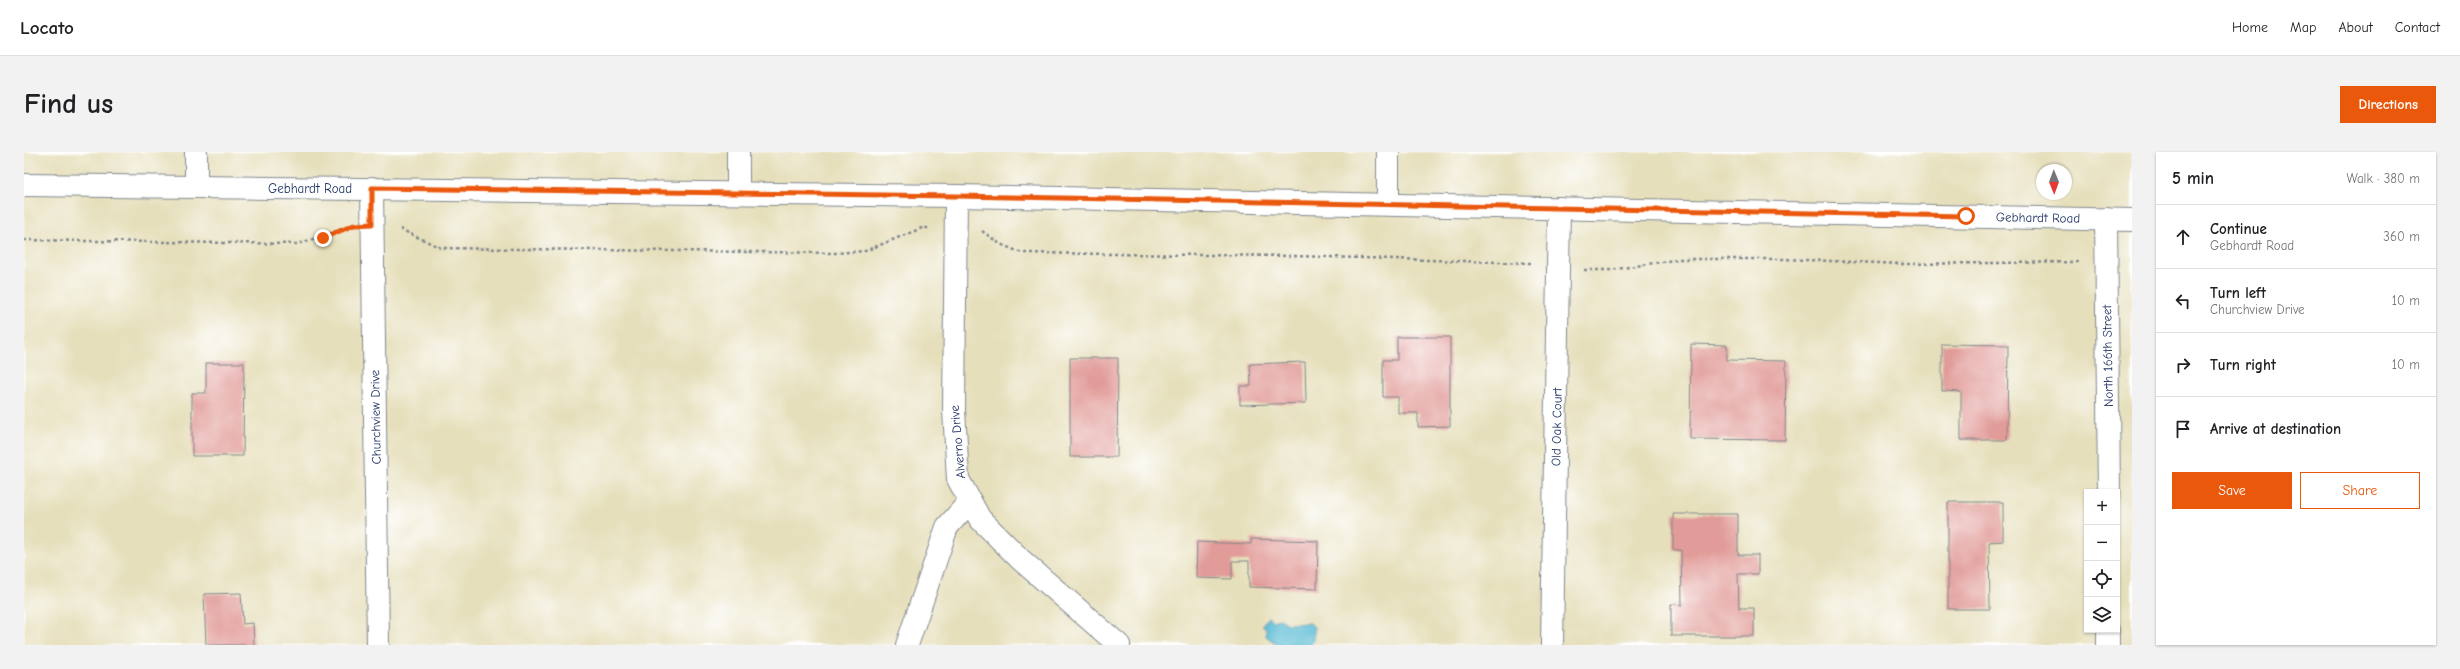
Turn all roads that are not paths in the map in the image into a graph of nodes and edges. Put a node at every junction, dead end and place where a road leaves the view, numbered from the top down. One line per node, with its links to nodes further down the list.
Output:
1 (196, 152): 5 (street)
2 (738, 152): 7 (street)
3 (1388, 152): 9 (street)
4 (24, 185): 5 (street, Gebhardt Road)
5 (196, 187): 6 (street, Gebhardt Road)
6 (372, 188): 7 (street, Gebhardt Road); 16 (street, Churchview Drive)
7 (738, 193): 8 (street, Gebhardt Road)
8 (956, 196): 9 (street, Gebhardt Road); 14 (street, Alverno Drive)
9 (1388, 204): 10 (street, Gebhardt Road)
10 (1559, 208): 11 (street, Gebhardt Road); 19 (street, Old Oak Court)
11 (2106, 219): 12 (street, Gebhardt Road); 13 (street, North 166th Street)
12 (2132, 220)
13 (2109, 489)
14 (970, 501): 17 (street); 18 (street, Alverno Drive)
15 (2108, 633): 20 (street)
16 (378, 645)
17 (907, 645)
18 (1119, 645)
19 (1552, 645)
20 (2108, 645)

